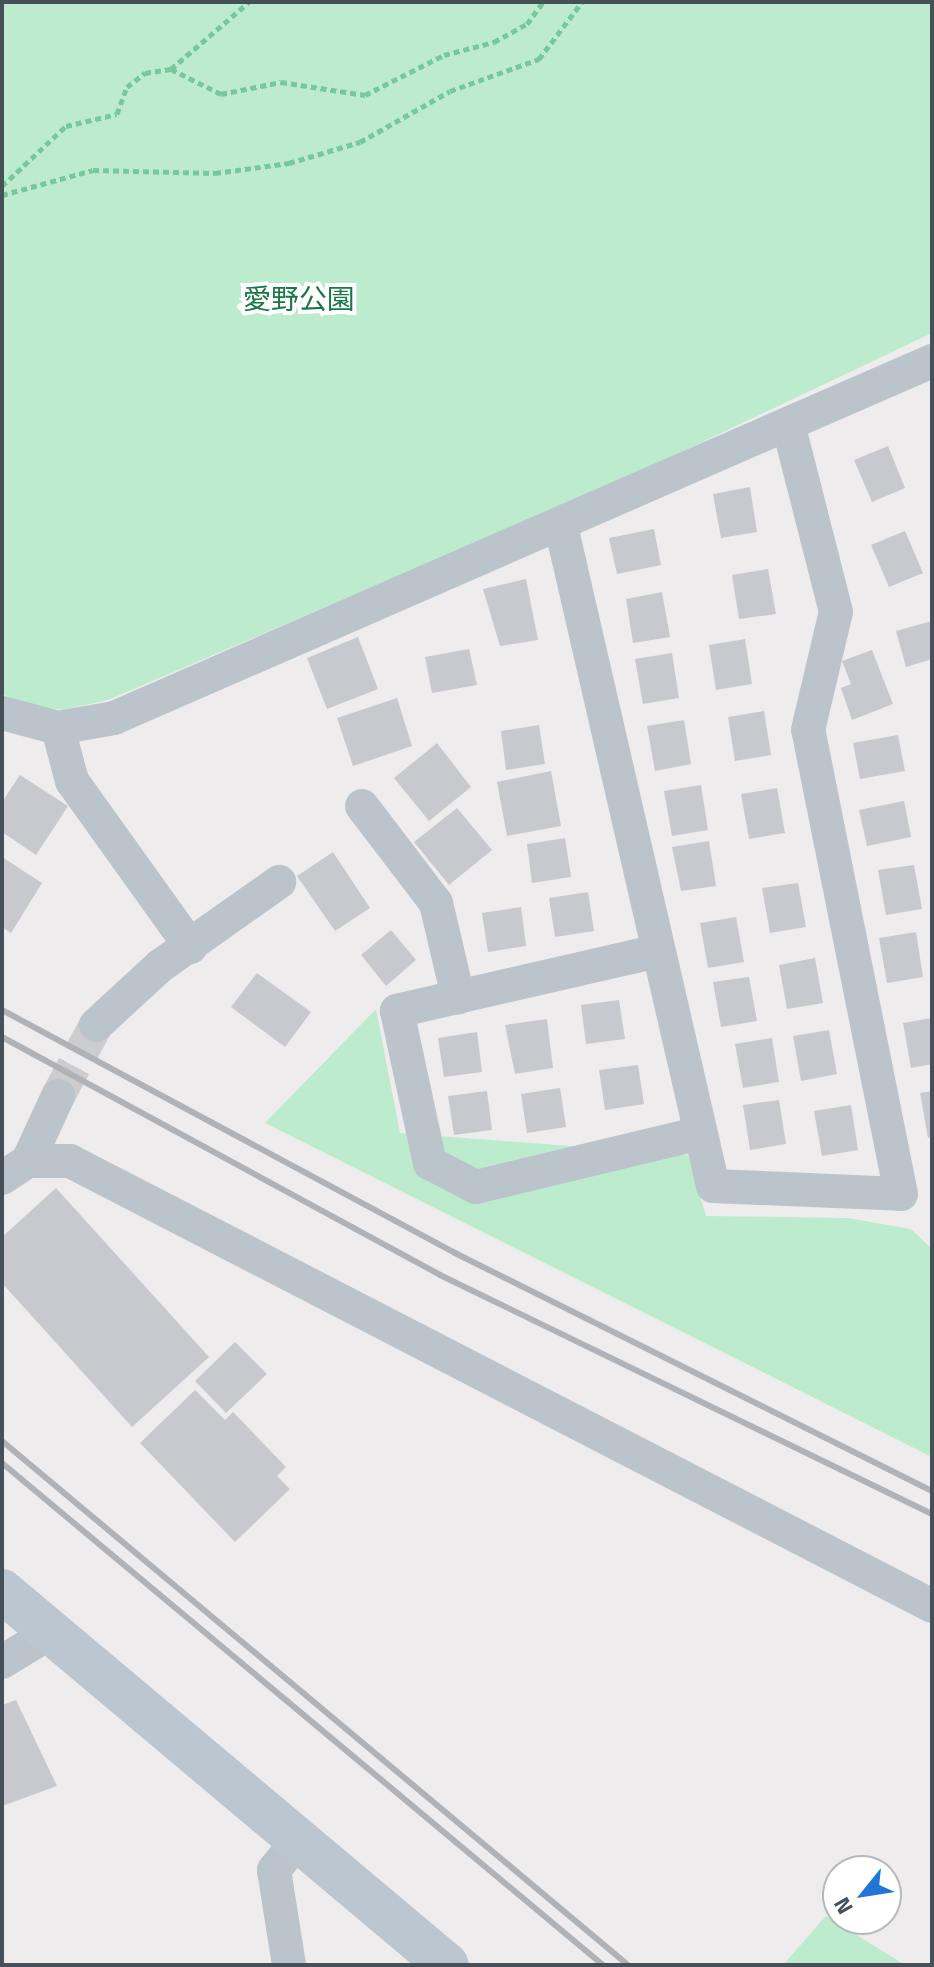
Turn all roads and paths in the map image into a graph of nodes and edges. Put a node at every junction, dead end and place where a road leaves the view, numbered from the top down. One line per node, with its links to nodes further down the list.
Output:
1 (249, 2): 4 (path)
2 (543, 2): 4 (path)
3 (582, 2): 6 (path)
4 (171, 69): 5 (path)
5 (2, 186)
6 (2, 195)
7 (932, 361): 8 (street)
8 (788, 424): 9 (street); 19 (street)
9 (561, 526): 11 (street); 15 (street)
10 (2, 713): 11 (street)
11 (58, 728): 14 (street)
12 (362, 806): 16 (street)
13 (279, 882): 14 (street)
14 (191, 947): 17 (street)
15 (658, 951): 16 (street); 19 (street)
16 (458, 997): 19 (street)
17 (96, 1025)
18 (58, 1096): 20 (street)
19 (701, 1133)
20 (15, 1170): 22 (street)
21 (2, 1591): 23 (street)
22 (932, 1606)
23 (51, 1632): 24 (street); 25 (street)
24 (2, 1662)
25 (298, 1840): 26 (street); 27 (street)
26 (289, 1965)
27 (447, 1965)

